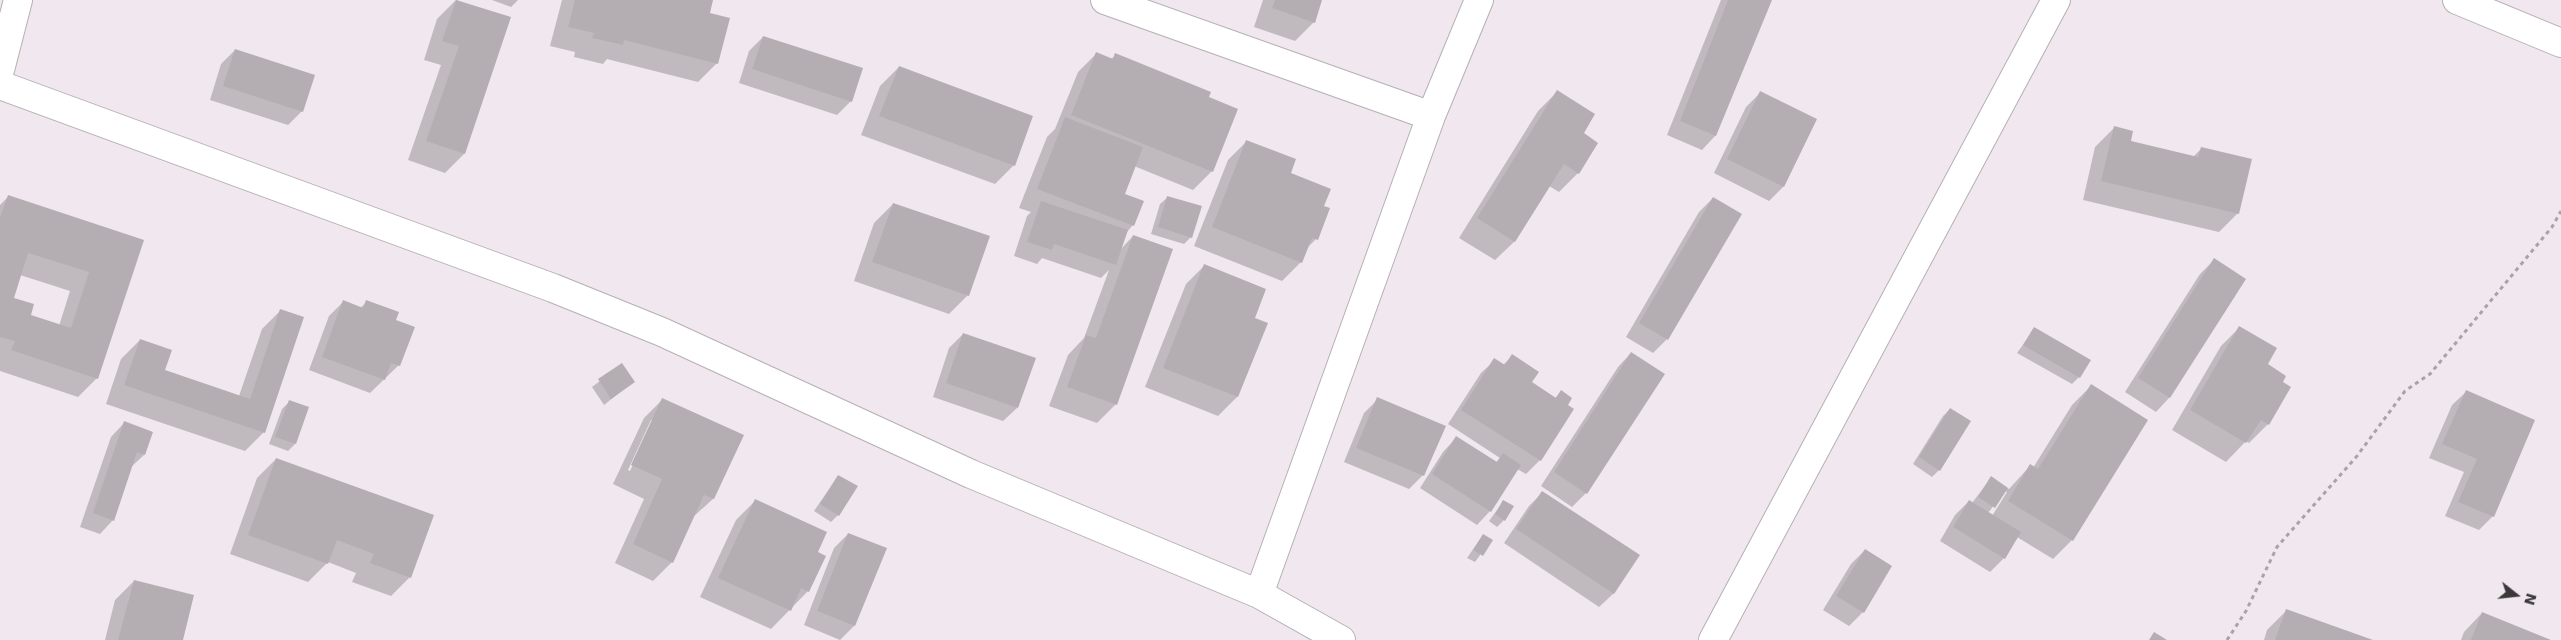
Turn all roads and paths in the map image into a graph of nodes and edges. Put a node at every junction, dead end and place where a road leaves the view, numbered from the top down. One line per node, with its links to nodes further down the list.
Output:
1 (18, 0): 7 (street)
2 (1105, 0): 9 (street)
3 (1480, 0): 9 (street)
4 (2056, 0): 13 (street)
5 (2457, 0): 6 (street)
6 (2561, 43)
7 (0, 70)
8 (0, 86): 11 (street)
9 (1431, 116): 11 (street)
10 (2561, 211): 14 (path)
11 (1259, 594): 12 (street)
12 (1341, 640)
13 (1713, 640)
14 (2227, 640)

